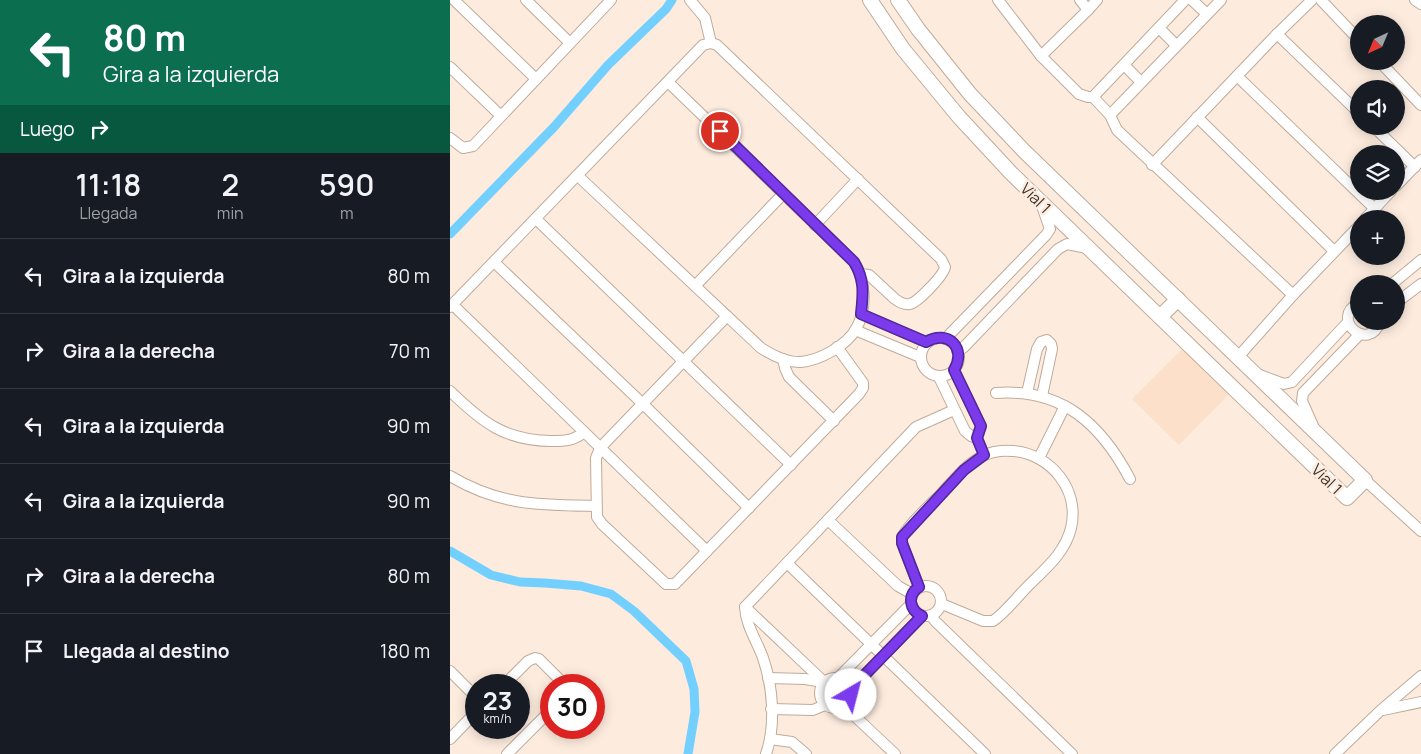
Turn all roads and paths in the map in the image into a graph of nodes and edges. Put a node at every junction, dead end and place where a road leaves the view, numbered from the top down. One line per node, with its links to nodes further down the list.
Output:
1 (454, 0): 30 (street)
2 (526, 0): 22 (street)
3 (690, 0): 23 (street)
4 (870, 0): 48 (street, Vial 1)
5 (898, 0): 63 (street, Vial 1)
6 (998, 0): 25 (street)
7 (1080, 0): 17 (street)
8 (1098, 0): 17 (street)
9 (1192, 0): 18 (street)
10 (1221, 0): 18 (street)
11 (1312, 0): 21 (street)
12 (1321, 0): 20 (street)
13 (1415, 0): 16 (street)
14 (604, 2): 22 (street)
15 (1179, 2): 19 (street)
16 (1421, 4)
17 (1088, 10): 25 (street)
18 (1207, 14): 24 (street)
19 (1159, 28): 24 (street); 26 (street)
20 (1350, 31)
21 (1277, 34): 29 (street); 34 (street)
22 (570, 43): 30 (street)
23 (711, 43): 31 (street); 45 (street)
24 (1176, 45): 32 (street)
25 (1041, 56): 33 (street)
26 (1124, 65): 32 (street); 33 (street)
27 (450, 67): 36 (street)
28 (1388, 70): 35 (street)
29 (1237, 76): 38 (street); 49 (street)
30 (536, 79): 36 (street)
31 (668, 82): 43 (street); 46 (street)
32 (1141, 82): 37 (street)
33 (1093, 97): 37 (street)
34 (1350, 104)
35 (1421, 105)
36 (500, 115): 40 (street)
37 (1110, 115): 42 (street)
38 (1197, 117): 42 (street); 54 (street)
39 (1384, 135): 41 (street)
40 (450, 138)
41 (1418, 163): 44 (street)
42 (1152, 165): 61 (street)
43 (578, 176): 50 (street); 60 (street)
44 (1405, 177)
45 (858, 179): 51 (street); 57 (street)
46 (783, 194): 51 (street); 60 (street)
47 (1383, 200): 49 (street)
48 (1041, 203): 53 (street, Vial 1); 73 (street)
49 (1375, 208)
50 (536, 219): 56 (street); 80 (street)
51 (815, 225): 57 (street)
52 (1350, 235): 54 (street)
53 (1088, 248): 68 (street, Vial 1); 76 (street)
54 (1334, 251): 61 (street)
55 (1421, 260): 58 (street)
56 (494, 262): 64 (street); 88 (street)
57 (860, 274): 66 (street)
58 (1403, 275)
59 (1421, 284): 62 (street)
60 (695, 286): 67 (street)
61 (1293, 295): 78 (street)
62 (1405, 296)
63 (1178, 299): 68 (street); 78 (street, Vial 1)
64 (451, 306): 92 (street)
65 (1350, 311): 69 (street)
66 (861, 314): 70 (street); 74 (street)
67 (727, 316): 79 (street); 80 (street)
68 (1160, 317): 101 (street, Vial 1)
69 (1348, 322): 72 (street); 82 (street)
70 (855, 330): 75 (street); 77 (street)
71 (1376, 330): 72 (street)
72 (1360, 334): 93 (street)
73 (946, 338): 74 (street); 76 (street)
74 (926, 342): 77 (street)
75 (837, 347): 79 (street); 91 (street)
76 (958, 351): 81 (street)
77 (920, 357): 83 (street)
78 (1238, 357): 82 (street, Vial 1)
79 (783, 359): 91 (street)
80 (684, 362): 88 (street); 98 (street)
81 (954, 370): 83 (street); 94 (street)
82 (1254, 373): 93 (street, Vial 1)
83 (939, 377): 90 (street)
84 (450, 391): 92 (street)
85 (996, 393): 86 (street)
86 (1027, 393): 87 (street); 87 (street)
87 (1042, 396): 89 (street)
88 (643, 404): 95 (street); 103 (street)
89 (1065, 406): 97 (street); 100 (street)
90 (954, 410): 94 (street); 104 (street)
91 (834, 421): 98 (street)
92 (584, 432): 95 (street)
93 (1316, 432): 101 (street, Vial 1)
94 (977, 438): 96 (street)
95 (600, 448): 102 (street); 106 (street)
96 (984, 455): 97 (street); 108 (street)
97 (1039, 458): 109 (street)
98 (791, 465): 103 (street)
99 (450, 476): 102 (street)
100 (1130, 479)
101 (1365, 480): 105 (street)
102 (596, 506): 106 (street)
103 (749, 508): 106 (street)
104 (828, 520): 107 (street); 108 (street)
105 (1421, 531)
106 (707, 551)
107 (787, 563): 110 (street); 112 (street)
108 (914, 595): 109 (street); 111 (street); 112 (street)
109 (942, 604): 111 (street)
110 (745, 607): 118 (street); 120 (street)
111 (927, 616): 113 (street); 137 (street)
112 (871, 644): 113 (street); 119 (street)
113 (884, 657): 122 (street); 136 (street)
114 (450, 671): 121 (street)
115 (515, 674): 116 (street)
116 (553, 674)
117 (1421, 676): 127 (street)
118 (768, 678): 120 (street); 126 (street)
119 (838, 678): 120 (street); 122 (street)
120 (824, 682): 124 (street)
121 (465, 686)
122 (850, 690): 125 (street)
123 (1421, 702): 127 (street)
124 (825, 705): 125 (street); 126 (street)
125 (844, 706): 135 (street)
126 (771, 709): 131 (street)
127 (1381, 710): 138 (street)
128 (540, 721): 132 (street)
129 (465, 723): 130 (street)
130 (450, 739)
131 (770, 739): 133 (street); 134 (street)
132 (508, 754)
133 (766, 754)
134 (806, 754)
135 (895, 754)
136 (985, 754)
137 (1072, 754)
138 (1335, 754)

